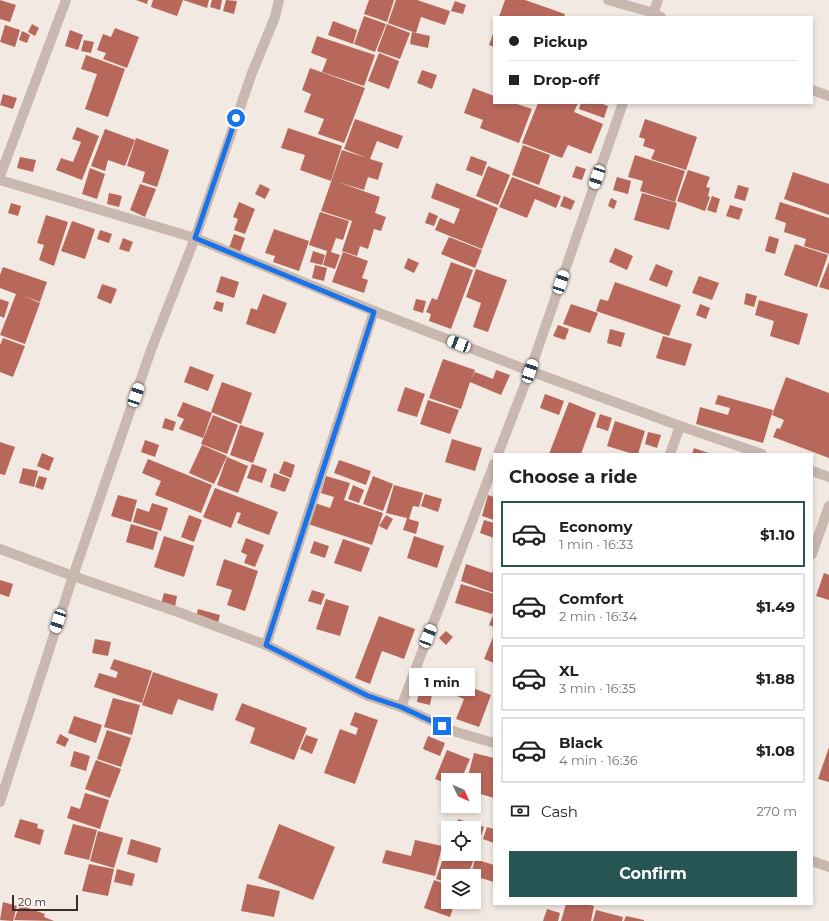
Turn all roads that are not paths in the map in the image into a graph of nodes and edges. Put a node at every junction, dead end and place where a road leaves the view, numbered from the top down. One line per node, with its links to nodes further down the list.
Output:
1 (66, 0): 9 (street)
2 (279, 0): 11 (street)
3 (608, 0): 5 (street)
4 (658, 0): 5 (street)
5 (656, 16)
6 (813, 90): 7 (street)
7 (829, 96)
8 (623, 104): 13 (street)
9 (0, 176)
10 (0, 180): 11 (street)
11 (195, 238): 12 (street); 24 (street)
12 (374, 312): 13 (street); 25 (street)
13 (530, 371): 14 (street); 15 (street)
14 (680, 426): 16 (street); 17 (street)
15 (498, 453)
16 (670, 453)
17 (759, 453)
18 (493, 467): 26 (street)
19 (813, 471): 20 (street)
20 (829, 477)
21 (829, 506): 23 (street)
22 (0, 549): 24 (street)
23 (813, 551)
24 (73, 576): 25 (street); 28 (street)
25 (266, 645): 26 (street)
26 (401, 707): 27 (street)
27 (493, 743)
28 (0, 802)
29 (813, 861): 30 (street)
30 (829, 867)

